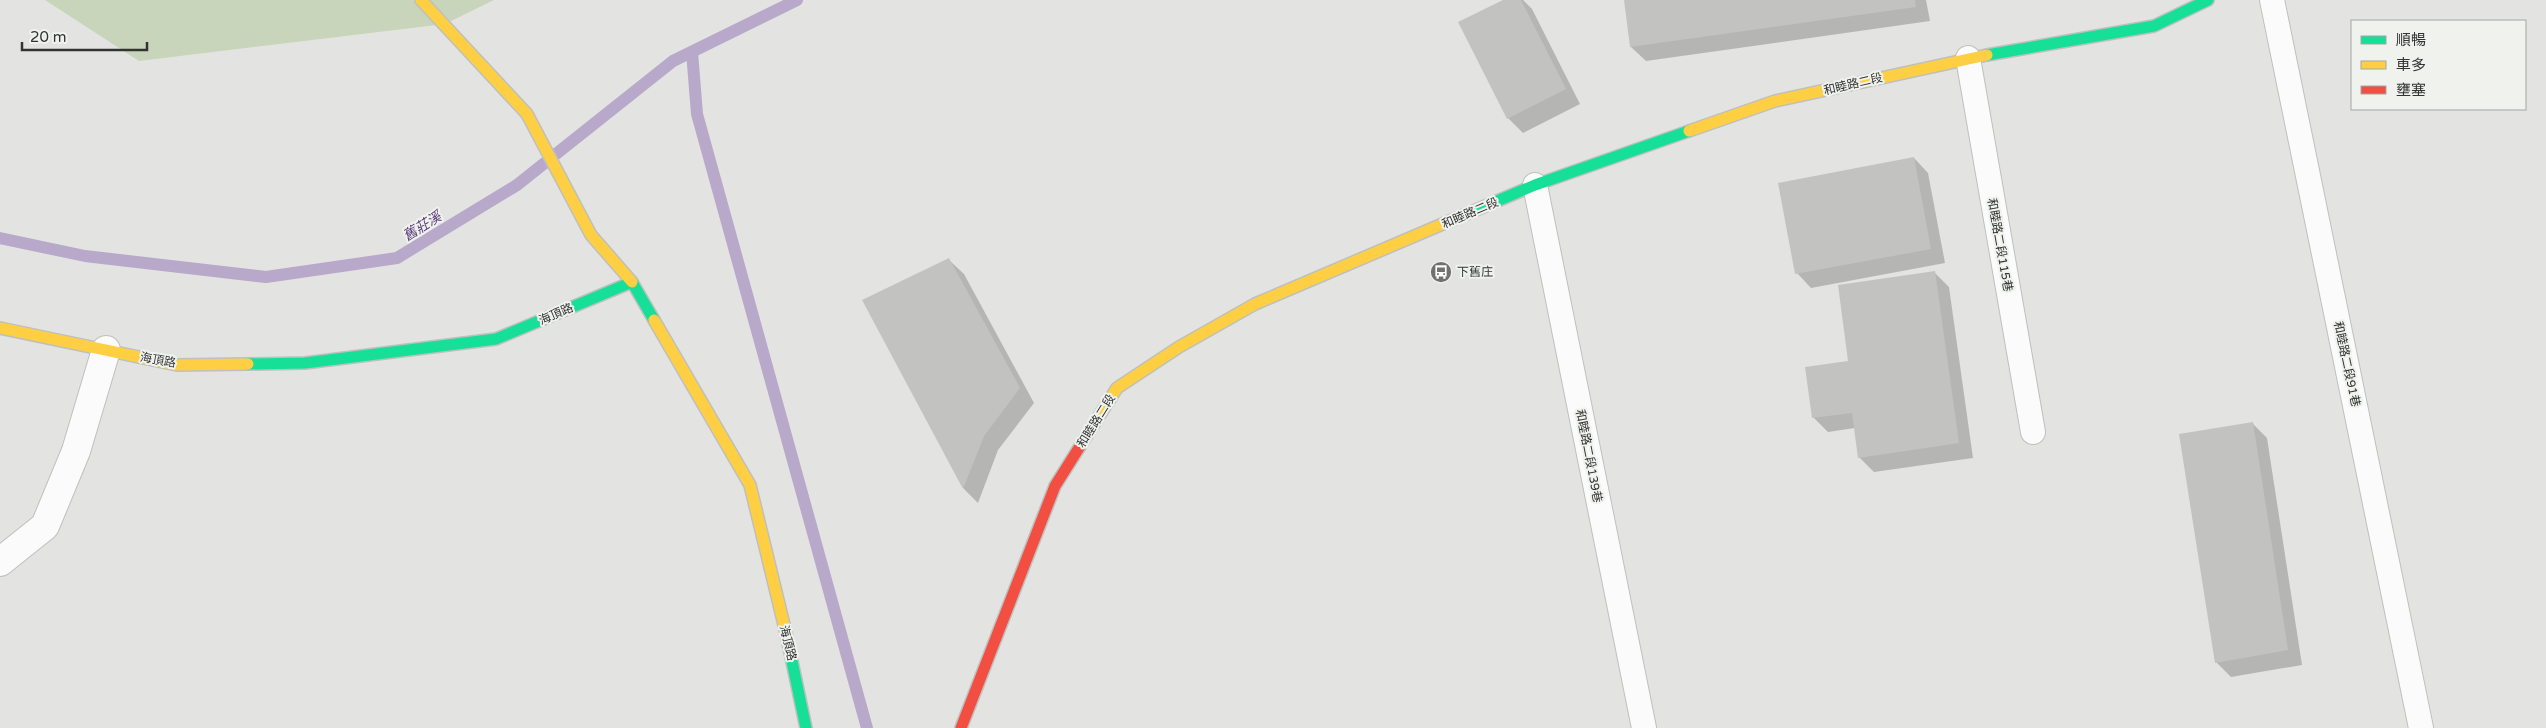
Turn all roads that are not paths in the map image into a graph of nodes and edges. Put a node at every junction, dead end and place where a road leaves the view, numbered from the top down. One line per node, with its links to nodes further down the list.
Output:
1 (421, 0): 6 (street)
2 (2208, 0): 4 (street, 和睦路二段)
3 (2272, 0): 14 (lane, 和睦路二段91巷)
4 (1968, 58): 5 (street, 和睦路二段); 9 (lane, 和睦路二段115巷)
5 (1535, 185): 12 (street, 和睦路二段); 13 (lane, 和睦路二段139巷)
6 (632, 282): 8 (street, 海頂路); 11 (street, 海頂路)
7 (0, 328): 8 (street, 海頂路)
8 (106, 350): 10 (street)
9 (2033, 432)
10 (0, 562)
11 (806, 728)
12 (961, 728)
13 (1644, 728)
14 (2421, 728)

